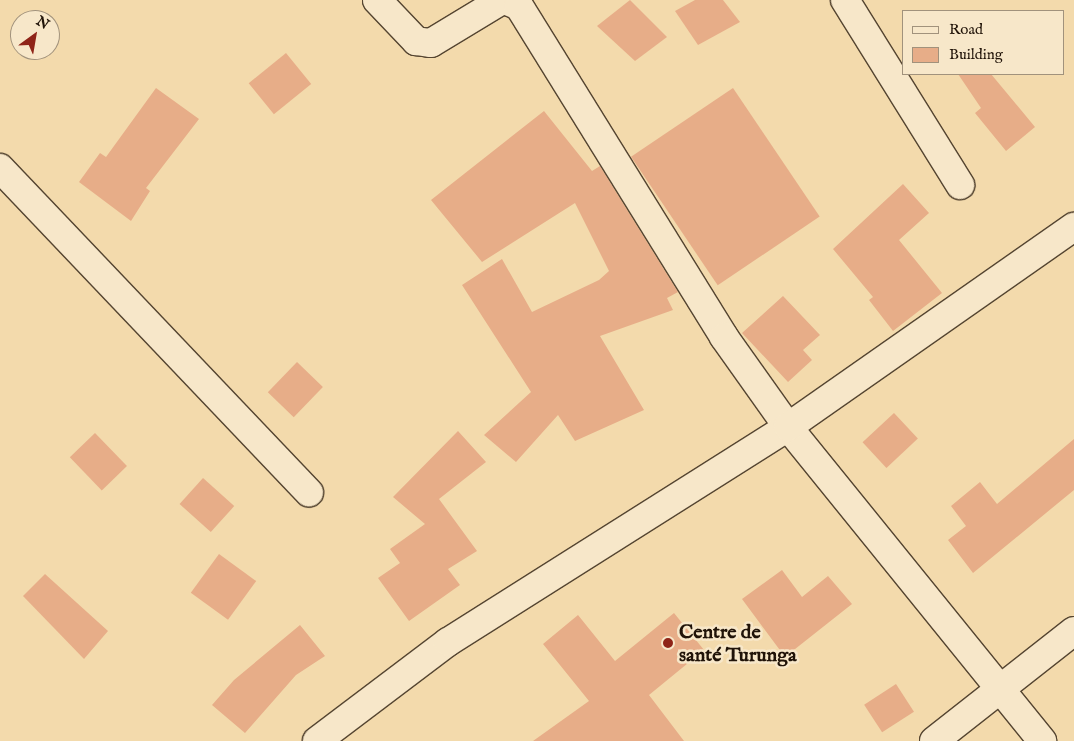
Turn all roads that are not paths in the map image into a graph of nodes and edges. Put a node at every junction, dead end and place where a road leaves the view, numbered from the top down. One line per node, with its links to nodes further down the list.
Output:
1 (377, 0): 2 (street)
2 (503, 0): 3 (street)
3 (512, 0): 8 (street)
4 (845, 0): 6 (street)
5 (0, 168): 9 (street)
6 (960, 185)
7 (1074, 227): 8 (street)
8 (788, 427): 11 (street); 12 (street)
9 (308, 493)
10 (1074, 631): 11 (street)
11 (1002, 691): 13 (street); 14 (street)
12 (316, 741)
13 (934, 741)
14 (1042, 741)

